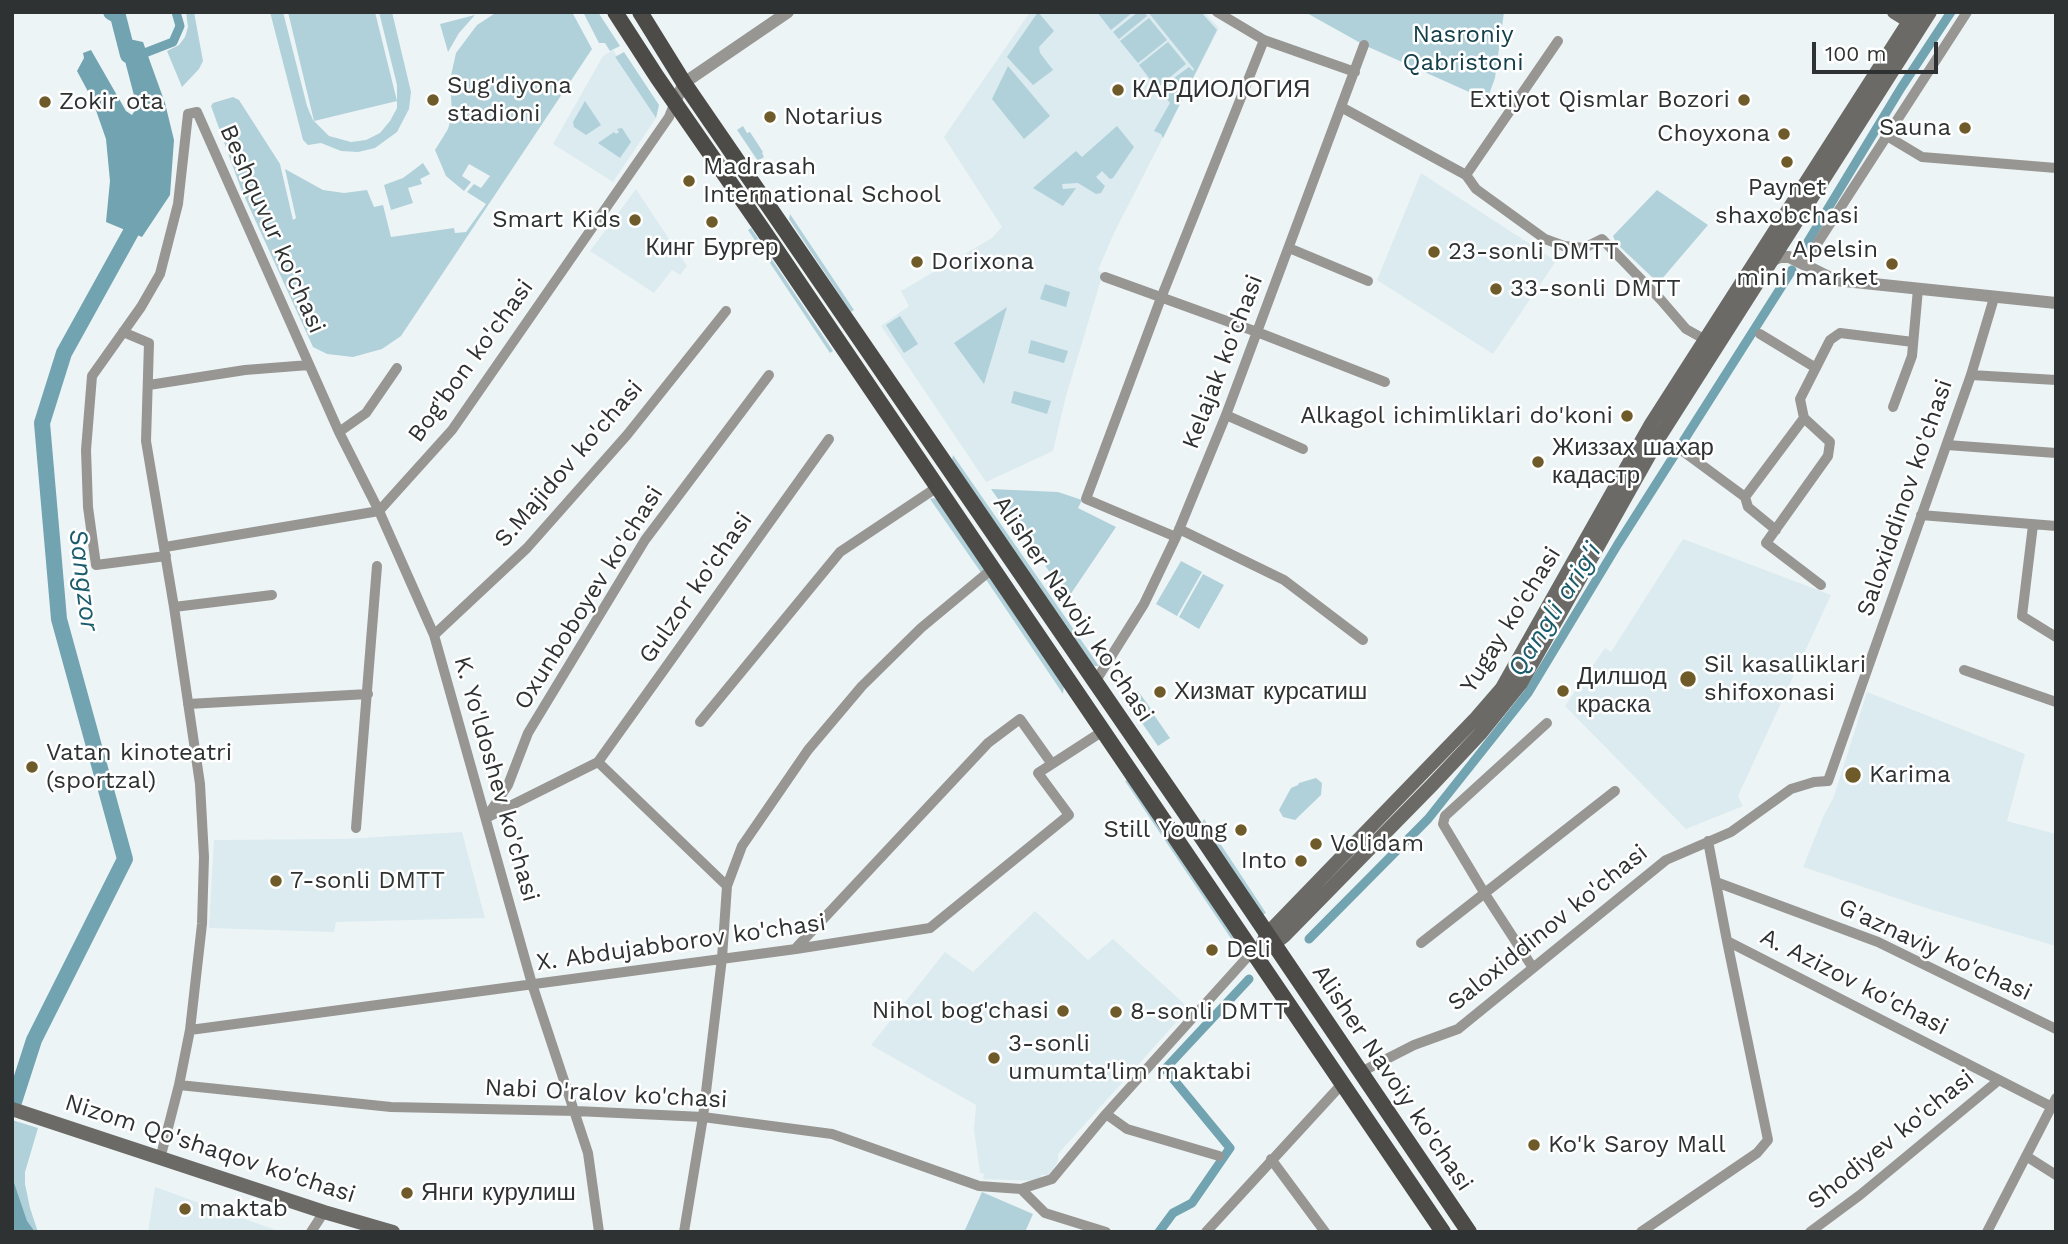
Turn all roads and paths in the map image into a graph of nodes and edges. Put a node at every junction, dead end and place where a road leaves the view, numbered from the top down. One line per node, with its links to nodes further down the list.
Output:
1 (615, 12): 13 (main road, Alisher Navoiy ko'chasi)
2 (640, 12): 12 (main road, Alisher Navoiy ko'chasi)
3 (788, 12): 12 (street)
4 (1217, 12): 8 (street)
5 (1894, 12): 7 (main road)
6 (1967, 12): 15 (street)
7 (1918, 17): 18 (main road, Yugay ko'chasi); 33 (main road, Yugay ko'chasi)
8 (1264, 40): 11 (street); 26 (street)
9 (1558, 41): 17 (street)
10 (1364, 45): 11 (street, Kelajak ko'chasi)
11 (1355, 72): 14 (street, Kelajak ko'chasi)
12 (684, 83): 13 (street, Bog'bon ko'chasi); 47 (main road, Alisher Navoiy ko'chasi)
13 (675, 102): 49 (main road, Alisher Navoiy ko'chasi); 57 (street, Bog'bon ko'chasi)
14 (1341, 107): 17 (street); 19 (street, Kelajak ko'chasi)
15 (1887, 136): 16 (street); 22 (street)
16 (2056, 168)
17 (1466, 175): 33 (street)
18 (1786, 240): 20 (street); 21 (main road, Yugay ko'chasi)
19 (1289, 248): 24 (street); 31 (street, Kelajak ko'chasi)
20 (1789, 257): 21 (street); 22 (street)
21 (1773, 260): 91 (main road, Yugay ko'chasi)
22 (1804, 264): 25 (street)
23 (1105, 277): 26 (street)
24 (1368, 281)
25 (1918, 289): 27 (street); 34 (street)
26 (1161, 298): 31 (street); 62 (street)
27 (1994, 298): 28 (street); 40 (street, Saloxiddinov ko'chasi)
28 (2056, 303)
29 (726, 311): 69 (street, S.Majidov ko'chasi)
30 (123, 332): 35 (street, Beshquvur ko'chasi); 43 (street); 63 (street, Beshquvur ko'chasi)
31 (1257, 332): 42 (street); 45 (street, Kelajak ko'chasi)
32 (1760, 334): 38 (street)
33 (1704, 339): 91 (main road, Yugay ko'chasi)
34 (1913, 342): 38 (street); 44 (street)
35 (304, 354): 36 (street, K. Yo'ldoshev ko'chasi)
36 (309, 365): 43 (street); 48 (street, K. Yo'ldoshev ko'chasi)
37 (397, 368): 48 (street)
38 (1816, 368): 46 (street)
39 (769, 375): 83 (street, Oxunboboyev ko'chasi)
40 (1971, 375): 41 (street); 51 (street, Saloxiddinov ko'chasi)
41 (2056, 380)
42 (1385, 382)
43 (149, 385): 63 (street)
44 (1893, 407)
45 (1226, 415): 52 (street); 62 (street, Kelajak ko'chasi)
46 (1804, 418): 56 (street); 61 (street)
47 (921, 426): 49 (main road); 73 (main road, Alisher Navoiy ko'chasi)
48 (339, 432): 57 (street, K. Yo'ldoshev ko'chasi)
49 (903, 438): 55 (main road, Alisher Navoiy ko'chasi)
50 (829, 439): 80 (street, Gulzor ko'chasi)
51 (1947, 445): 54 (street); 58 (street, Saloxiddinov ko'chasi)
52 (1303, 449)
53 (1685, 452): 56 (street)
54 (2056, 453)
55 (936, 488): 65 (main road, Alisher Navoiy ko'chasi); 77 (street)
56 (1745, 497): 61 (street)
57 (379, 511): 63 (street); 69 (street, K. Yo'ldoshev ko'chasi)
58 (1921, 515): 59 (street); 85 (street, Saloxiddinov ko'chasi)
59 (2033, 525): 60 (street); 70 (street)
60 (2056, 526)
61 (1776, 530): 66 (street)
62 (1178, 533): 71 (street); 73 (street, Kelajak ko'chasi)
63 (165, 551): 68 (street)
64 (377, 566): 74 (street)
65 (992, 569): 79 (main road, Alisher Navoiy ko'chasi); 87 (street)
66 (1821, 585)
67 (272, 595): 68 (street)
68 (174, 607): 76 (street)
69 (434, 635): 83 (street, K. Yo'ldoshev ko'chasi)
70 (2056, 636)
71 (1363, 640)
72 (1964, 670): 75 (street)
73 (1095, 682): 91 (main road, Alisher Navoiy ko'chasi)
74 (368, 694): 76 (street); 84 (street)
75 (2056, 702)
76 (188, 704): 97 (street)
77 (700, 722)
78 (1547, 723): 88 (street)
79 (1103, 731): 81 (street); 91 (main road, Alisher Navoiy ko'chasi)
80 (598, 762): 83 (street, Gulzor ko'chasi); 87 (street)
81 (1052, 764): 92 (street); 92 (street, X. Abdujabborov ko'chasi)
82 (1615, 791): 88 (street)
83 (486, 818): 95 (street, K. Yo'ldoshev ko'chasi)
84 (356, 828)
85 (1709, 841): 86 (street, A. Azizov ko'chasi); 94 (street, Saloxiddinov ko'chasi)
86 (1716, 882): 89 (street, A. Azizov ko'chasi); 96 (street, G'aznaviy ko'chasi)
87 (727, 886): 93 (street)
88 (1485, 894): 90 (street); 94 (street)
89 (1727, 941): 99 (street, A. Azizov ko'chasi); 125 (street)
90 (1422, 943)
91 (1262, 944): 98 (main road, Alisher Navoiy ko'chasi); 100 (main road, Alisher Navoiy ko'chasi); 105 (street)
92 (796, 949): 93 (street, X. Abdujabborov ko'chasi)
93 (722, 958): 95 (street, X. Abdujabborov ko'chasi); 106 (street)
94 (1533, 968): 98 (street, Saloxiddinov ko'chasi)
95 (532, 984): 97 (street, X. Abdujabborov ko'chasi); 104 (street, K. Yo'ldoshev ko'chasi)
96 (2056, 1029)
97 (190, 1030): 101 (street)
98 (1361, 1072): 111 (main road, Alisher Navoiy ko'chasi)
99 (1999, 1080): 102 (street, A. Azizov ko'chasi); 126 (street, Shodiyev ko'chasi)
100 (1342, 1084): 110 (street); 113 (main road, Alisher Navoiy ko'chasi)
101 (179, 1085): 104 (street, Nabi O'ralov ko'chasi); 109 (street)
102 (2054, 1103): 108 (street)
103 (12, 1109): 109 (main road, Nizom Qo'shaqov ko'chasi)
104 (576, 1111): 106 (street, Nabi O'ralov ko'chasi); 118 (street, K. Yo'ldoshev ko'chasi)
105 (1106, 1114): 107 (street); 114 (street)
106 (703, 1117): 114 (street, Nabi O'ralov ko'chasi); 119 (street)
107 (1219, 1156)
108 (2026, 1156): 112 (street); 127 (street)
109 (160, 1159): 115 (main road, Nizom Qo'shaqov ko'chasi)
110 (1271, 1159): 121 (street); 122 (street)
111 (1427, 1169): 113 (main road); 124 (main road, Alisher Navoiy ko'chasi)
112 (2056, 1175)
113 (1409, 1182): 123 (main road, Alisher Navoiy ko'chasi)
114 (1021, 1189): 120 (street)
115 (324, 1212): 116 (street); 117 (main road, Nizom Qo'shaqov ko'chasi)
116 (311, 1232)
117 (393, 1232)
118 (599, 1232)
119 (684, 1232)
120 (1106, 1232)
121 (1206, 1232)
122 (1325, 1232)
123 (1443, 1232)
124 (1469, 1232)
125 (1641, 1232)
126 (1810, 1232)
127 (1987, 1232)

